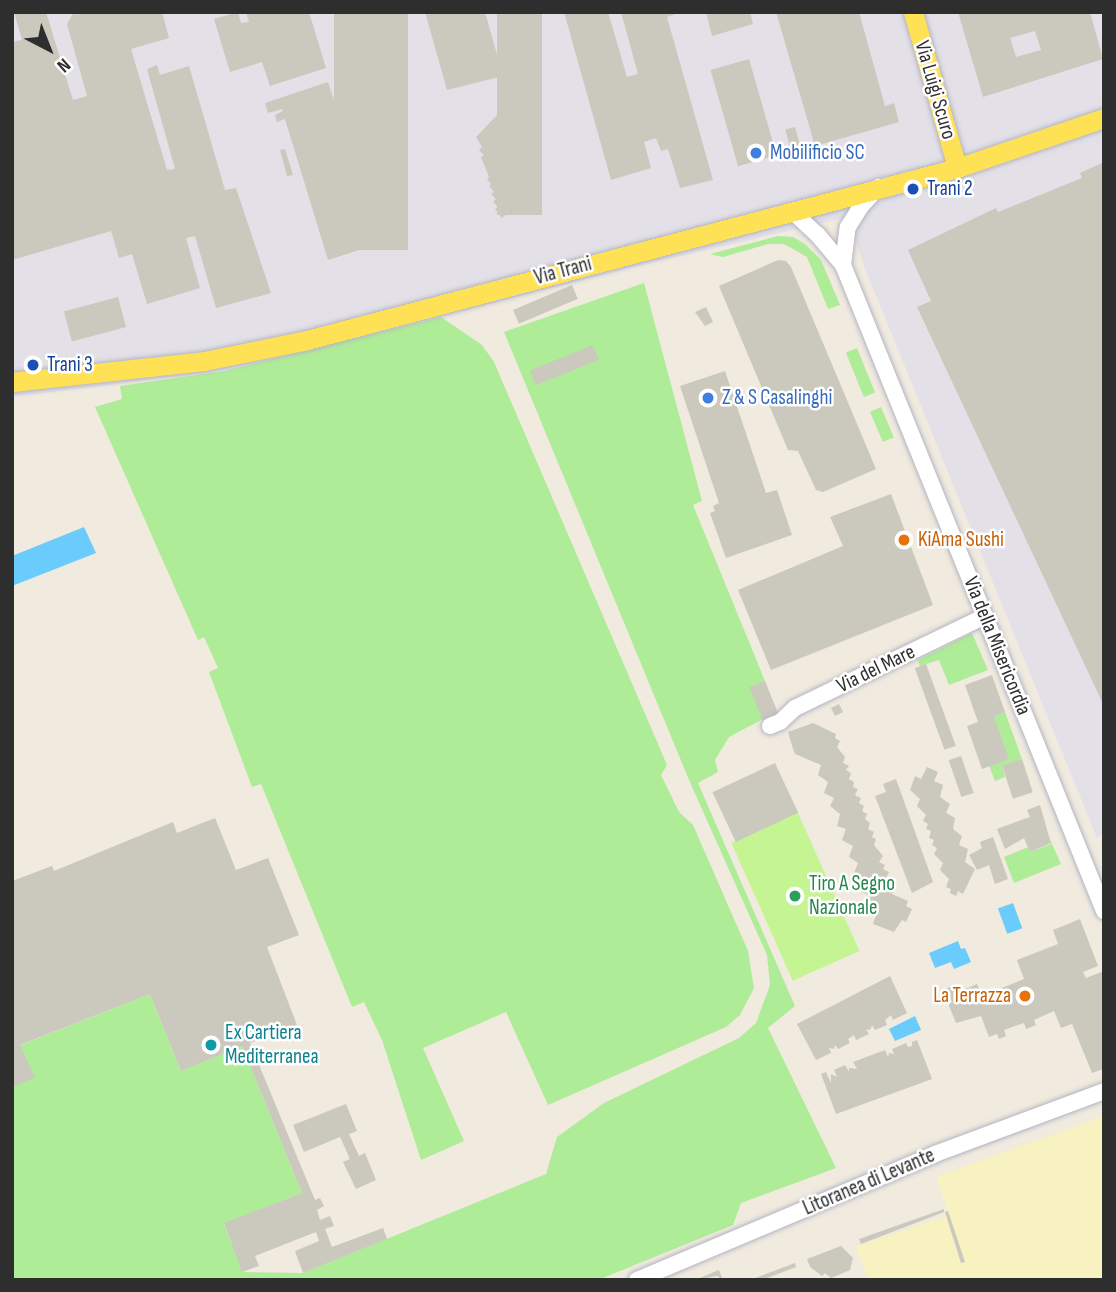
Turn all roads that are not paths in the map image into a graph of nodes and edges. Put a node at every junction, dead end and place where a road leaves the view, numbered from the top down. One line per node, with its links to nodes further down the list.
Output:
1 (913, 12): 3 (main road, Via Luigi Scuro)
2 (1104, 118): 3 (main road, Via Trani)
3 (957, 168): 4 (main road, Via Trani)
4 (879, 187): 5 (main road, Via Trani); 6 (street, Via della Misericordia)
5 (793, 212): 6 (street, Via della Misericordia); 7 (main road, Via Trani)
6 (843, 265): 8 (street, Via della Misericordia)
7 (12, 382)
8 (985, 616): 9 (street, Via del Mare); 10 (street, Via della Misericordia)
9 (770, 726)
10 (1104, 911)
11 (1104, 1091): 12 (street, Litoranea di Levante)
12 (637, 1280)

